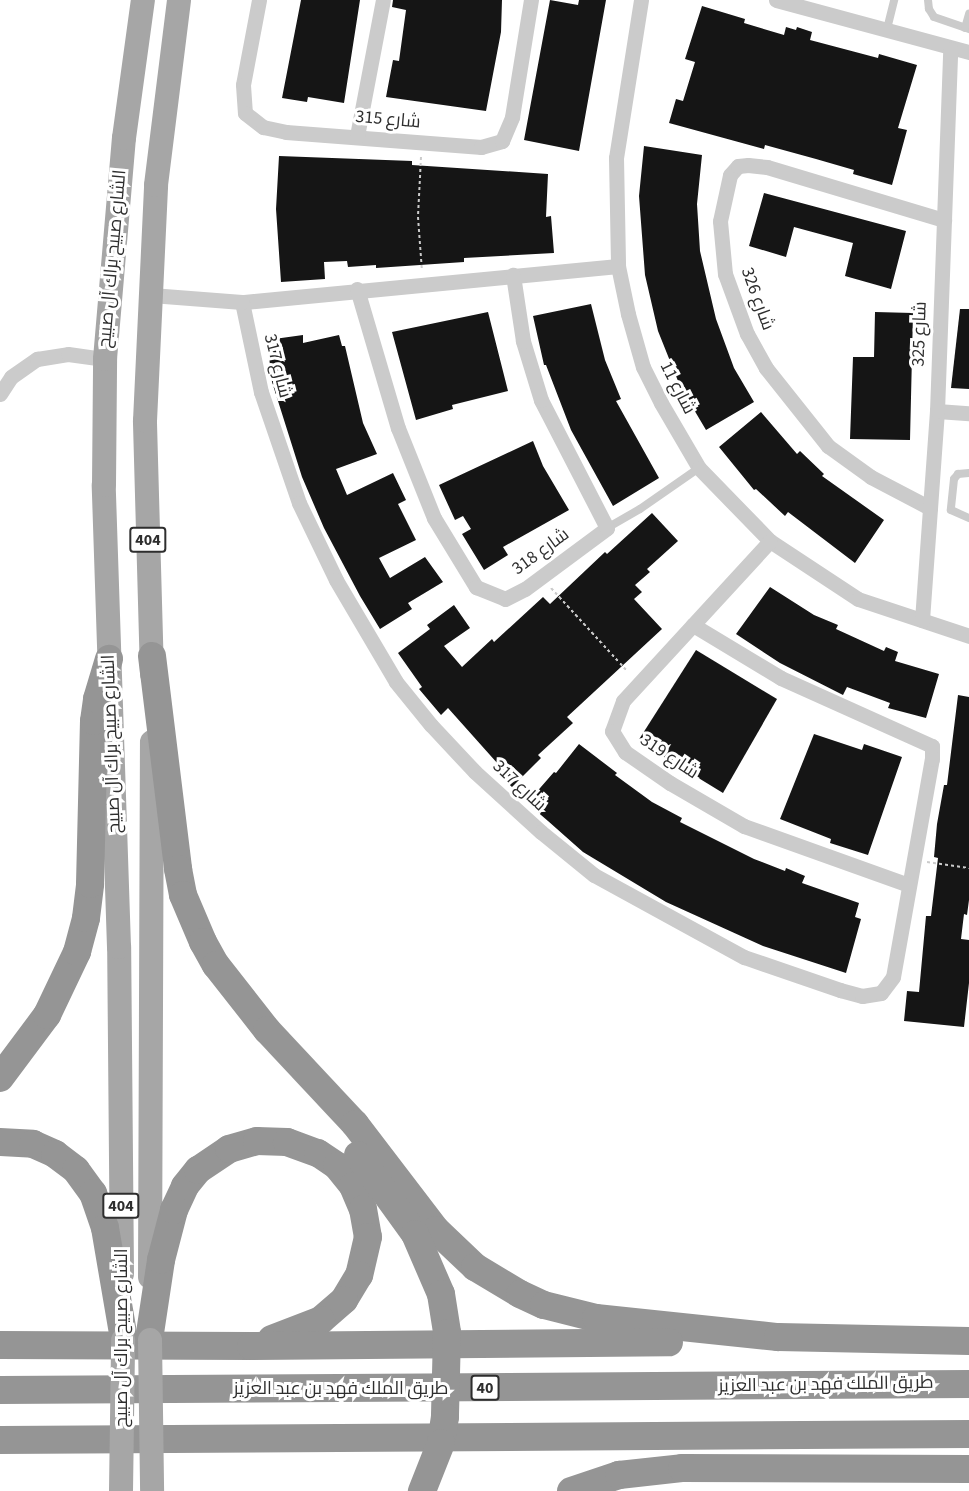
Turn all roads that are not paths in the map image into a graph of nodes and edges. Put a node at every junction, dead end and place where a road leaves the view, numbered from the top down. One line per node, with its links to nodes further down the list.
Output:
1 (143, 0): 22 (main road, الشارع صبيح براك آل صبيح / 404)
2 (179, 0): 20 (main road, الشارع صبيح براك آل صبيح / 404)
3 (259, 0): 15 (street, شارع 315)
4 (383, 0): 15 (street)
5 (531, 0): 15 (street, شارع 315)
6 (641, 0): 17 (street, شارع 11)
7 (776, 0): 12 (street)
8 (894, 0): 12 (lane)
9 (928, 0): 11 (lane)
10 (969, 14): 11 (lane)
11 (967, 28)
12 (887, 29): 13 (street)
13 (950, 49): 14 (street); 16 (street, شارع 325)
14 (969, 52)
15 (357, 136)
16 (944, 220): 24 (street, شارع 325); 28 (street, شارع 326)
17 (618, 266): 18 (street); 26 (street, شارع 11)
18 (513, 275): 19 (street); 30 (street)
19 (357, 289): 21 (street); 30 (street, شارع 318)
20 (151, 295): 21 (street); 35 (main road, الشارع صبيح براك آل صبيح / 404)
21 (242, 302): 37 (street, شارع 317)
22 (105, 359): 23 (street); 36 (main road, الشارع صبيح براك آل صبيح / 404)
23 (0, 394)
24 (937, 411): 25 (street); 28 (street, شارع 325)
25 (969, 414)
26 (699, 468): 30 (lane); 31 (street, شارع 11)
27 (969, 473): 29 (lane)
28 (930, 508): 32 (street, شارع 325)
29 (969, 518)
30 (607, 528)
31 (770, 541): 32 (street, شارع 11); 33 (street, شارع 319)
32 (922, 620): 34 (street, شارع 11)
33 (693, 625): 37 (street, شارع 317); 37 (street, شارع 319)
34 (969, 636)
35 (152, 656): 39 (highway); 43 (main road, الشارع صبيح براك آل صبيح / 404)
36 (109, 659): 38 (highway); 43 (main road, الشارع صبيح براك آل صبيح / 404)
37 (909, 885)
38 (48, 1015): 40 (highway); 41 (highway)
39 (267, 1030): 44 (highway); 56 (highway, bridge)
40 (0, 1065)
41 (0, 1078)
42 (0, 1142): 43 (highway)
43 (136, 1336): 47 (highway); 54 (main road, الشارع صبيح براك آل صبيح / 404, bridge); 55 (main road, الشارع صبيح براك آل صبيح / 404, bridge)
44 (778, 1337): 45 (highway); 47 (highway)
45 (969, 1341)
46 (5, 1344): 47 (highway)
47 (251, 1346)
48 (969, 1384): 49 (highway, طريق الملك فهد بن عبد العزيز / 40)
49 (0, 1390)
50 (969, 1434): 51 (highway)
51 (0, 1440)
52 (969, 1469): 53 (highway)
53 (789, 1470): 57 (highway); 58 (highway)
54 (121, 1491)
55 (152, 1491)
56 (422, 1491)
57 (571, 1491)
58 (639, 1491)

